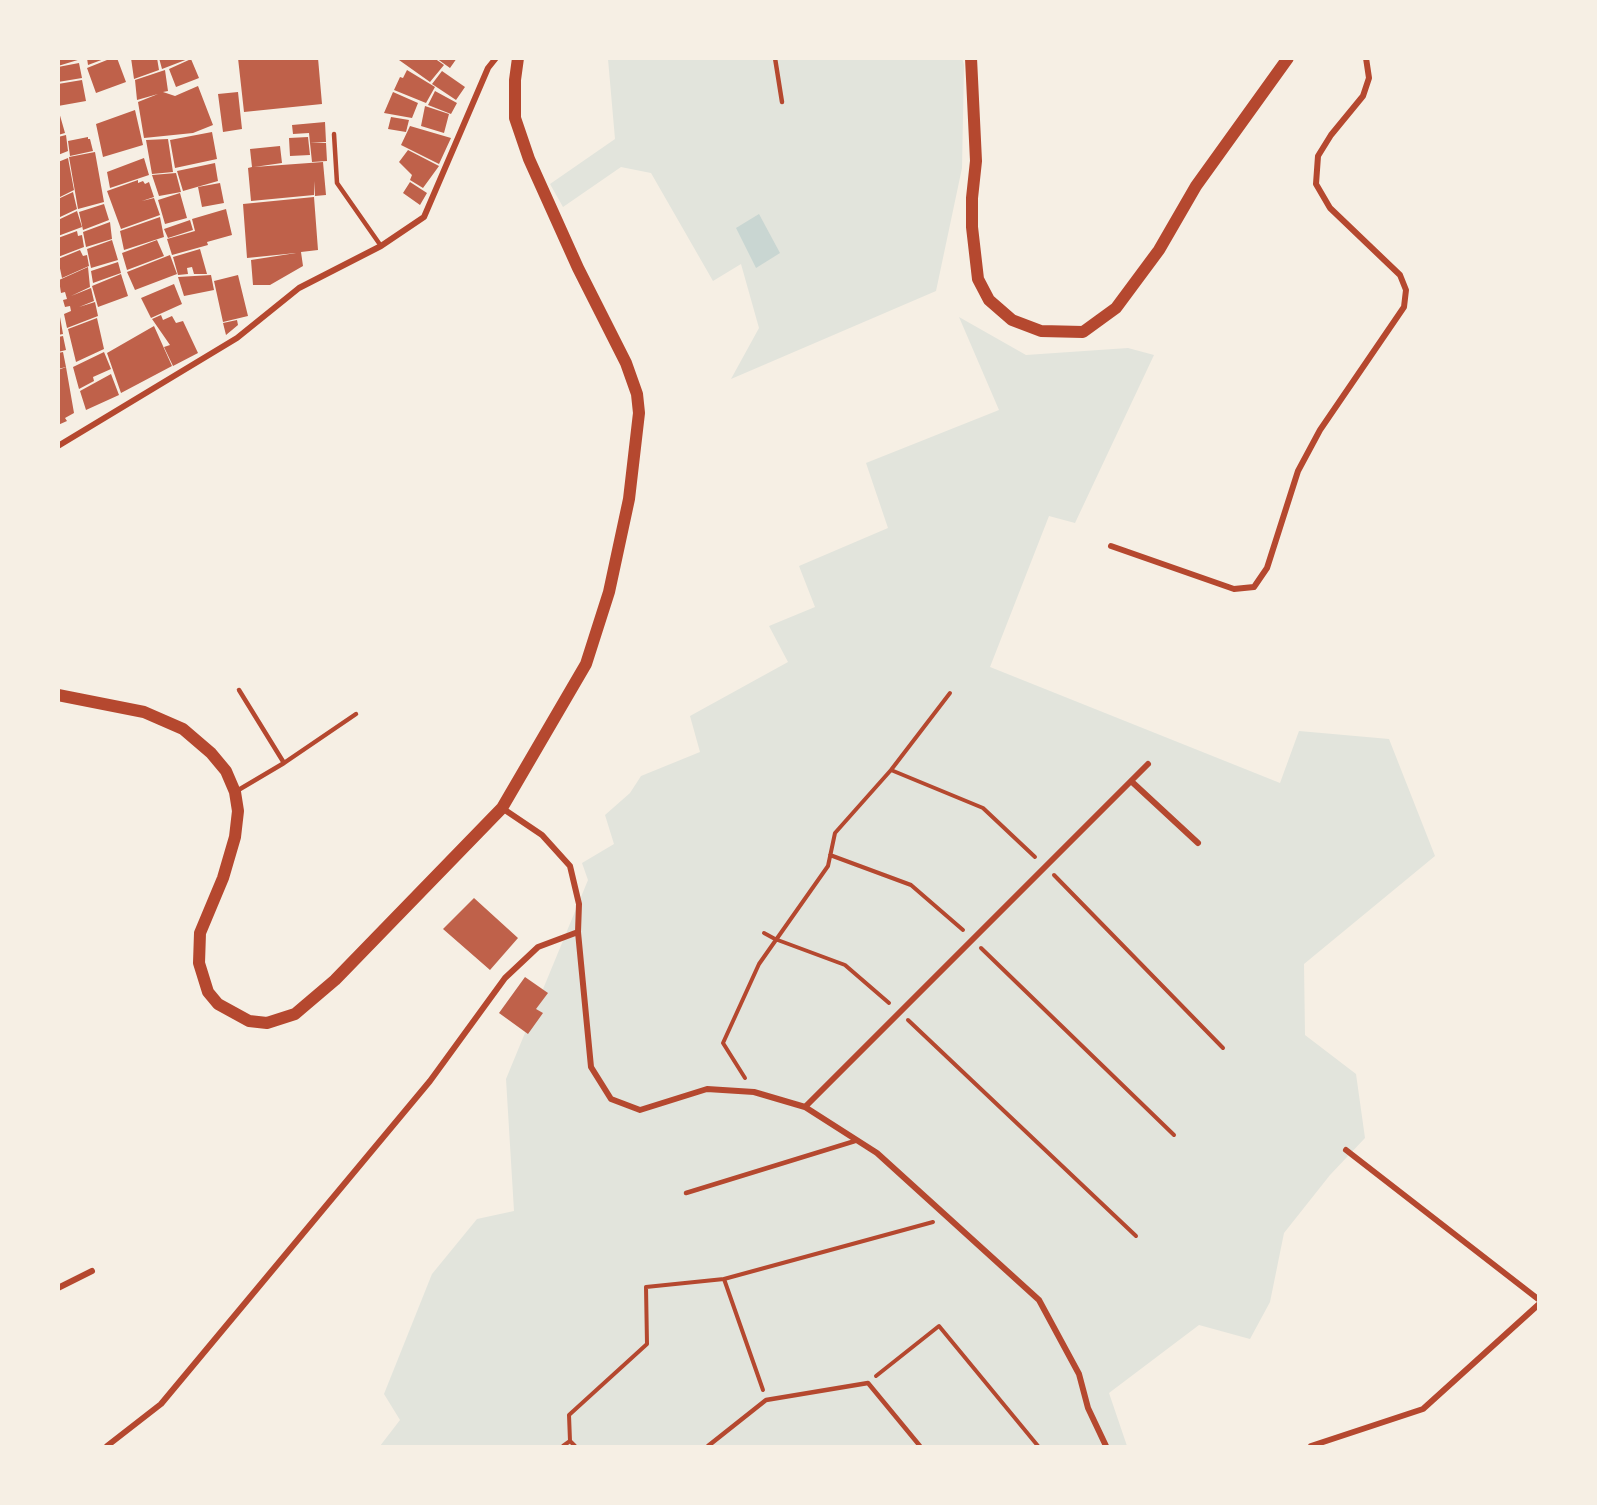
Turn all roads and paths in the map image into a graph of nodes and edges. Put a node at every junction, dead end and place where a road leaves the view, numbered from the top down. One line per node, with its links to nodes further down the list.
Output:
1 (496, 58): 9 (street)
2 (518, 58): 21 (main road)
3 (775, 58): 7 (lane)
4 (971, 58): 5 (main road)
5 (1288, 58)
6 (1366, 58): 11 (street)
7 (782, 102)
8 (334, 134): 9 (lane)
9 (381, 246): 10 (street)
10 (58, 446)
11 (1111, 546)
12 (239, 690): 16 (lane)
13 (950, 693): 18 (path)
14 (58, 695): 20 (main road)
15 (356, 714): 16 (lane)
16 (284, 763): 20 (lane)
17 (1148, 764): 19 (street)
18 (891, 770): 23 (path); 24 (path)
19 (1131, 781): 22 (street); 24 (street)
20 (235, 792): 21 (main road)
21 (502, 808): 25 (street)
22 (1197, 843)
23 (830, 855): 27 (path); 28 (path)
24 (1046, 866): 28 (street); 30 (path)
25 (578, 932): 31 (street); 47 (street)
26 (764, 933): 27 (path)
27 (775, 939): 29 (path); 31 (path)
28 (973, 940): 29 (street); 33 (path)
29 (900, 1012): 32 (street); 38 (path)
30 (1223, 1048)
31 (754, 1092): 32 (street)
32 (806, 1107): 34 (street)
33 (1174, 1135)
34 (855, 1141): 36 (lane); 37 (street)
35 (1346, 1150): 42 (street)
36 (686, 1193)
37 (948, 1217): 40 (path); 53 (street)
38 (1136, 1236)
39 (92, 1271): 41 (street)
40 (724, 1279): 45 (path); 46 (path)
41 (58, 1288)
42 (1539, 1299)
43 (1539, 1305): 54 (street)
44 (868, 1383): 45 (lane); 51 (lane); 52 (path)
45 (766, 1400): 50 (lane)
46 (570, 1441): 48 (path); 49 (path)
47 (106, 1446)
48 (563, 1446)
49 (574, 1446)
50 (708, 1446)
51 (920, 1446)
52 (1038, 1446)
53 (1106, 1446)
54 (1311, 1446)

